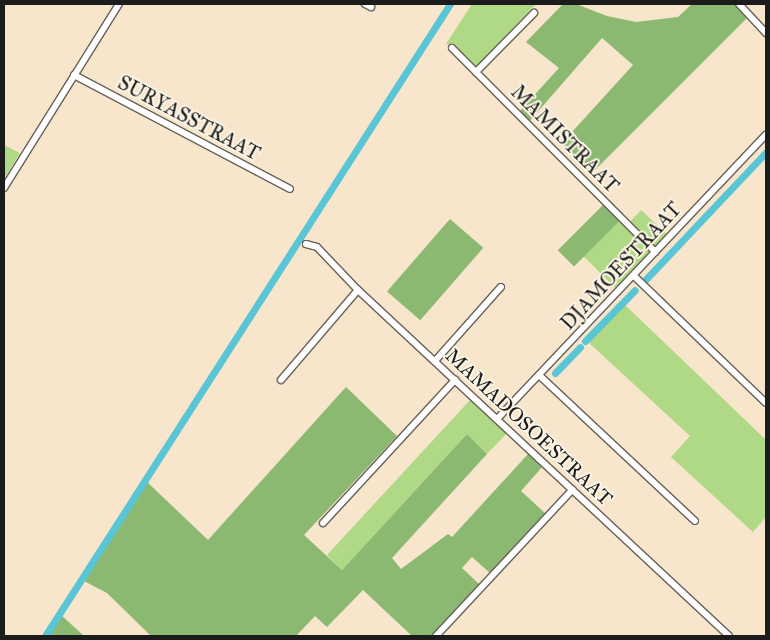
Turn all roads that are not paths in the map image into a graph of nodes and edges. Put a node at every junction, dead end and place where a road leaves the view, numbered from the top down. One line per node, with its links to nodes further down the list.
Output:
1 (119, 4): 7 (street)
2 (739, 4): 4 (street)
3 (534, 13): 6 (street)
4 (766, 33)
5 (452, 48): 6 (street, MAMISTRAAT)
6 (476, 72): 12 (street, MAMISTRAAT)
7 (74, 75): 9 (street); 10 (street, SURYASSTRAAT)
8 (766, 135): 12 (street, DJAMOESTRAAT)
9 (4, 188)
10 (290, 189)
11 (306, 244): 15 (street, MAMADOSOESTRAAT)
12 (655, 252): 13 (street, DJAMOESTRAAT)
13 (634, 276): 17 (street, DJAMOESTRAAT); 20 (street)
14 (501, 287): 16 (street)
15 (358, 290): 16 (street, MAMADOSOESTRAAT); 18 (street)
16 (435, 361): 19 (street, MAMADOSOESTRAAT)
17 (540, 376): 21 (street, DJAMOESTRAAT); 23 (street)
18 (280, 380)
19 (455, 380): 21 (street, MAMADOSOESTRAAT); 24 (street)
20 (766, 403)
21 (498, 418): 22 (street, MAMADOSOESTRAAT)
22 (572, 490): 25 (street); 26 (street, MAMADOSOESTRAAT)
23 (695, 521)
24 (323, 523)
25 (436, 636)
26 (729, 636)

